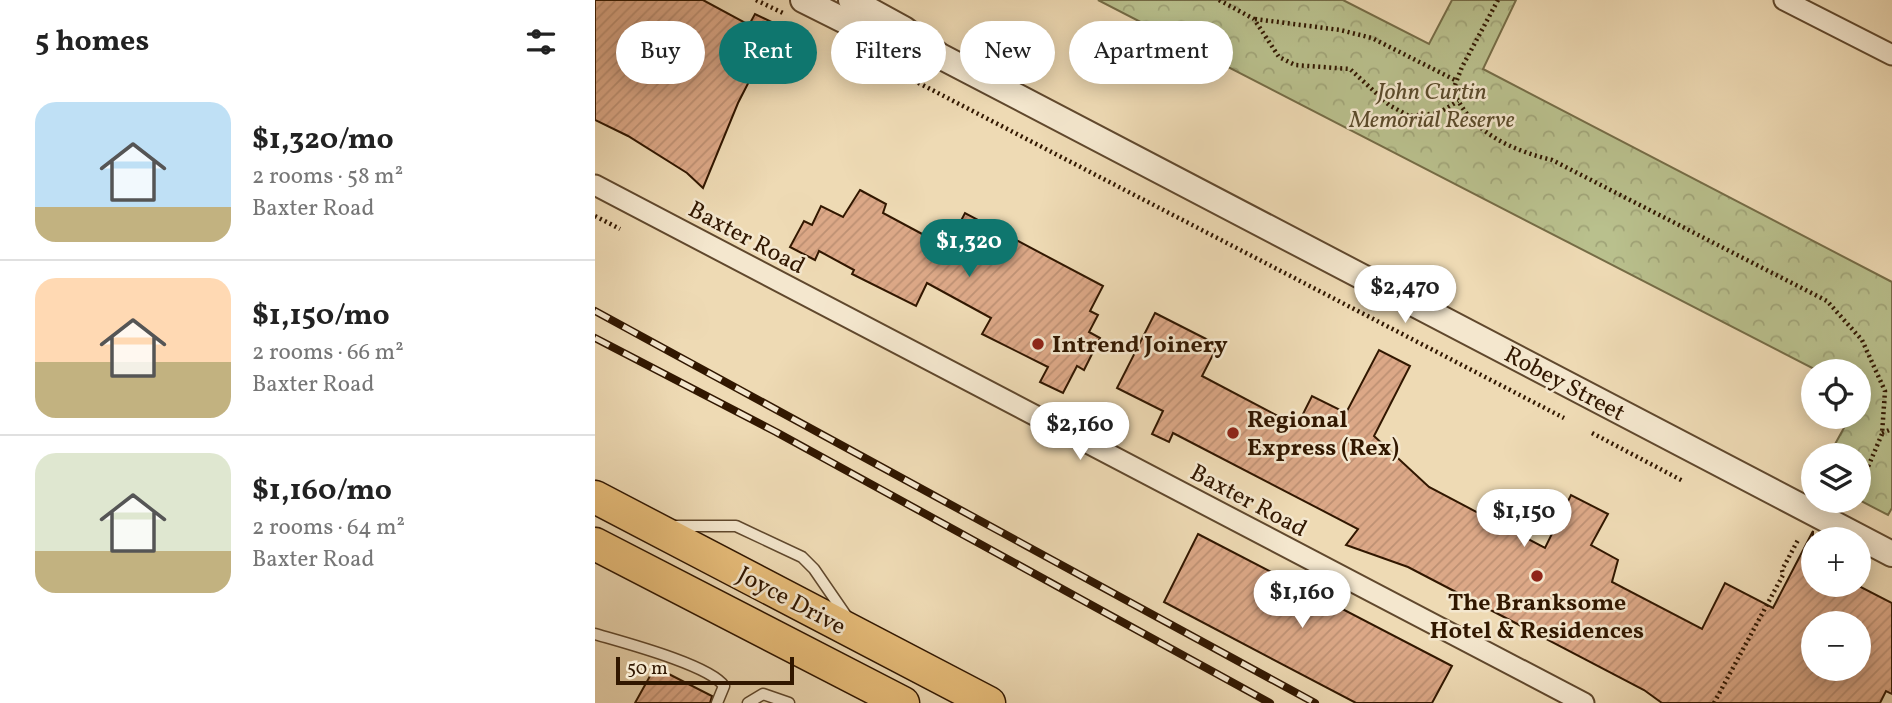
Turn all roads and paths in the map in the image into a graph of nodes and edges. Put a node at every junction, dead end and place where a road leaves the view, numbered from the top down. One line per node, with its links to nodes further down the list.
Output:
1 (803, 0): 7 (street, Robey Street)
2 (851, 0): 8 (street, Robey Street)
3 (1219, 0): 6 (path)
4 (1498, 0): 11 (path)
5 (1784, 0): 9 (street)
6 (1254, 19): 11 (path); 13 (path)
7 (845, 21)
8 (889, 21)
9 (1892, 55)
10 (946, 59): 27 (street, Robey Street)
11 (1457, 81): 13 (path)
12 (920, 84): 17 (path)
13 (1458, 101): 20 (path)
14 (595, 185): 35 (street, Baxter Road)
15 (595, 216): 16 (path)
16 (620, 229)
17 (1564, 418)
18 (1892, 429): 20 (path)
19 (1592, 433): 22 (path)
20 (1882, 434): 21 (path)
21 (1871, 460)
22 (1683, 481)
23 (595, 497): 24 (main road, Joyce Drive)
24 (651, 526): 29 (main road, Joyce Drive); 29 (lane)
25 (1798, 540): 36 (path)
26 (595, 544): 33 (main road, Joyce Drive)
27 (1892, 554)
28 (595, 634): 30 (lane)
29 (859, 635): 34 (main road, Joyce Drive)
30 (717, 703)
31 (748, 703): 32 (lane)
32 (789, 703)
33 (903, 703)
34 (989, 703)
35 (1584, 703)
36 (1714, 703)

